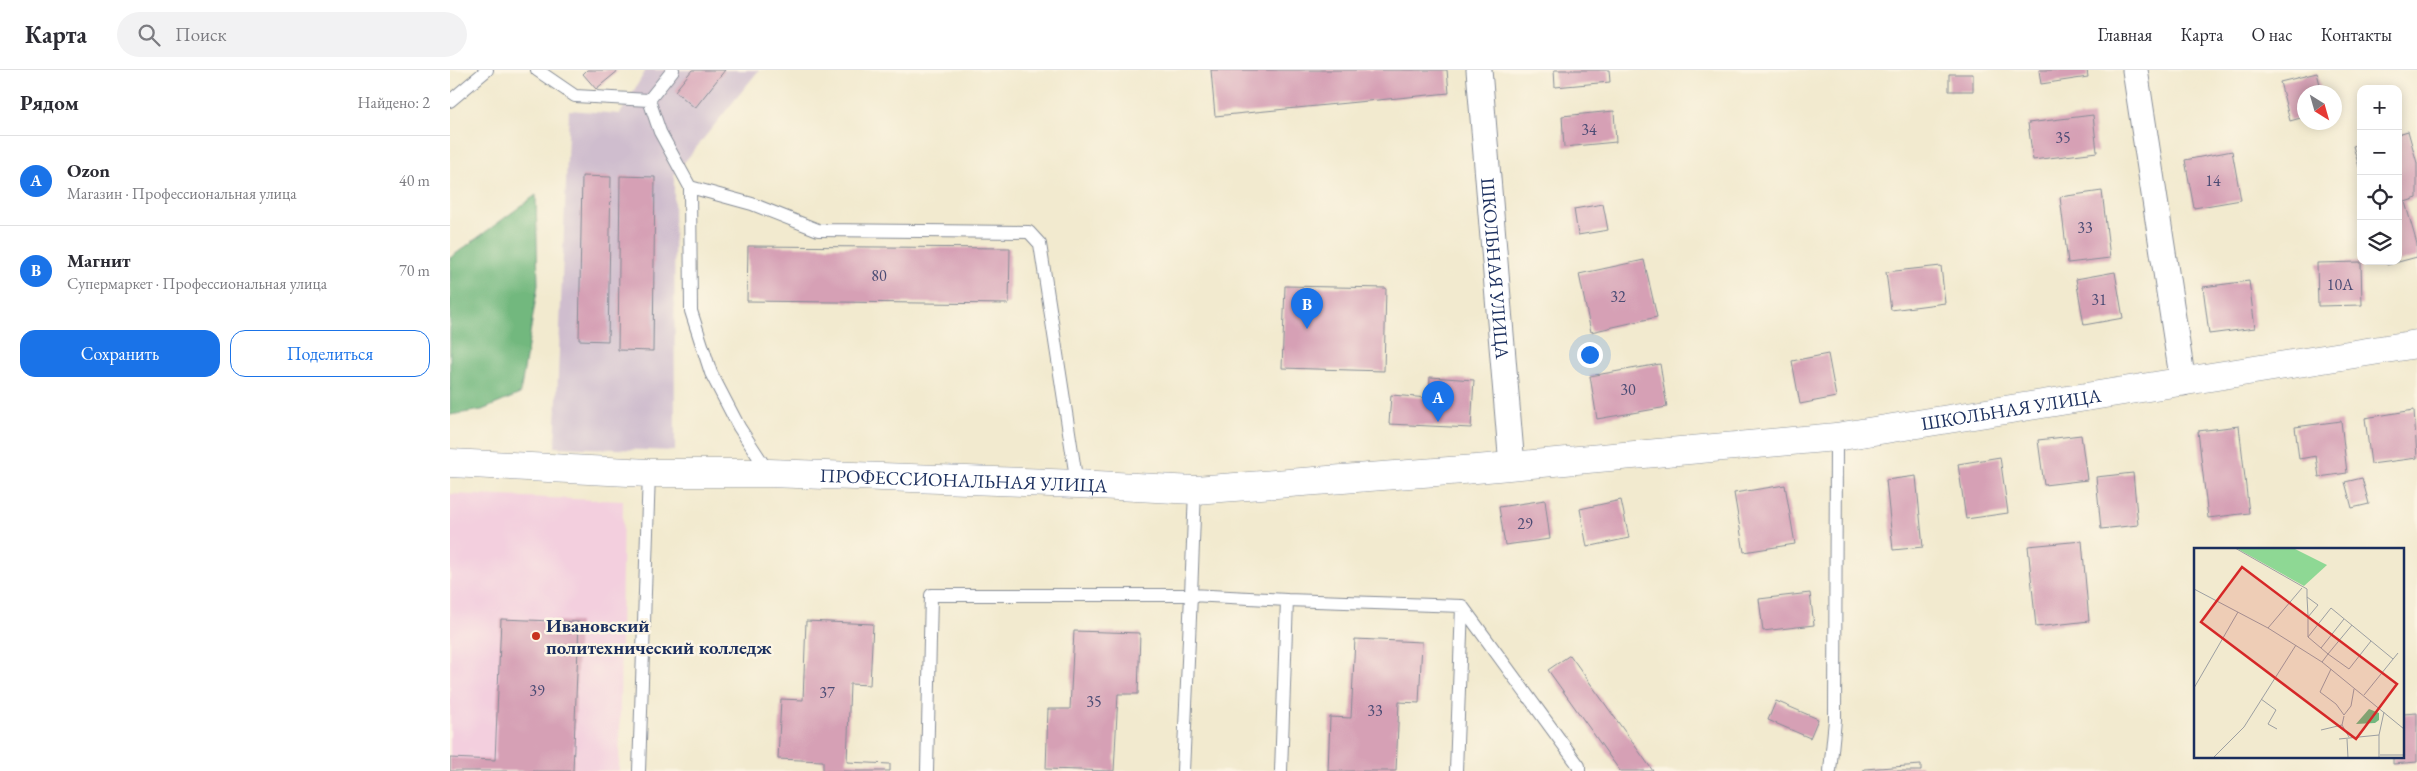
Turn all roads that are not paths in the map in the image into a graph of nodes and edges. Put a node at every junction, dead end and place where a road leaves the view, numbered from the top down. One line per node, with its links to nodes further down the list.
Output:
1 (487, 70): 7 (lane)
2 (537, 70): 6 (lane)
3 (673, 70): 6 (lane)
4 (1479, 70): 13 (street, ШКОЛЬНАЯ УЛИЦА)
5 (2135, 70): 10 (street)
6 (649, 100): 8 (lane)
7 (450, 101)
8 (690, 187): 15 (lane); 16 (lane)
9 (2417, 344): 10 (street, ШКОЛЬНАЯ УЛИЦА)
10 (2183, 383): 11 (street, ШКОЛЬНАЯ УЛИЦА)
11 (1838, 437): 13 (street, ШКОЛЬНАЯ УЛИЦА); 27 (lane)
12 (450, 464): 14 (street, ПРОФЕССИОНАЛЬНАЯ УЛИЦА)
13 (1512, 466): 17 (street, ПРОФЕССИОНАЛЬНАЯ УЛИЦА)
14 (650, 473): 15 (street, ПРОФЕССИОНАЛЬНАЯ УЛИЦА); 22 (lane)
15 (769, 473): 16 (street, ПРОФЕССИОНАЛЬНАЯ УЛИЦА)
16 (1077, 484): 17 (street, ПРОФЕССИОНАЛЬНАЯ УЛИЦА)
17 (1195, 490): 18 (lane)
18 (1191, 595): 19 (lane); 23 (lane); 24 (lane)
19 (1286, 600): 20 (lane); 25 (lane)
20 (1462, 606): 21 (lane); 26 (lane)
21 (1580, 769)
22 (639, 771)
23 (927, 771)
24 (1183, 771)
25 (1281, 771)
26 (1456, 771)
27 (1830, 771)

